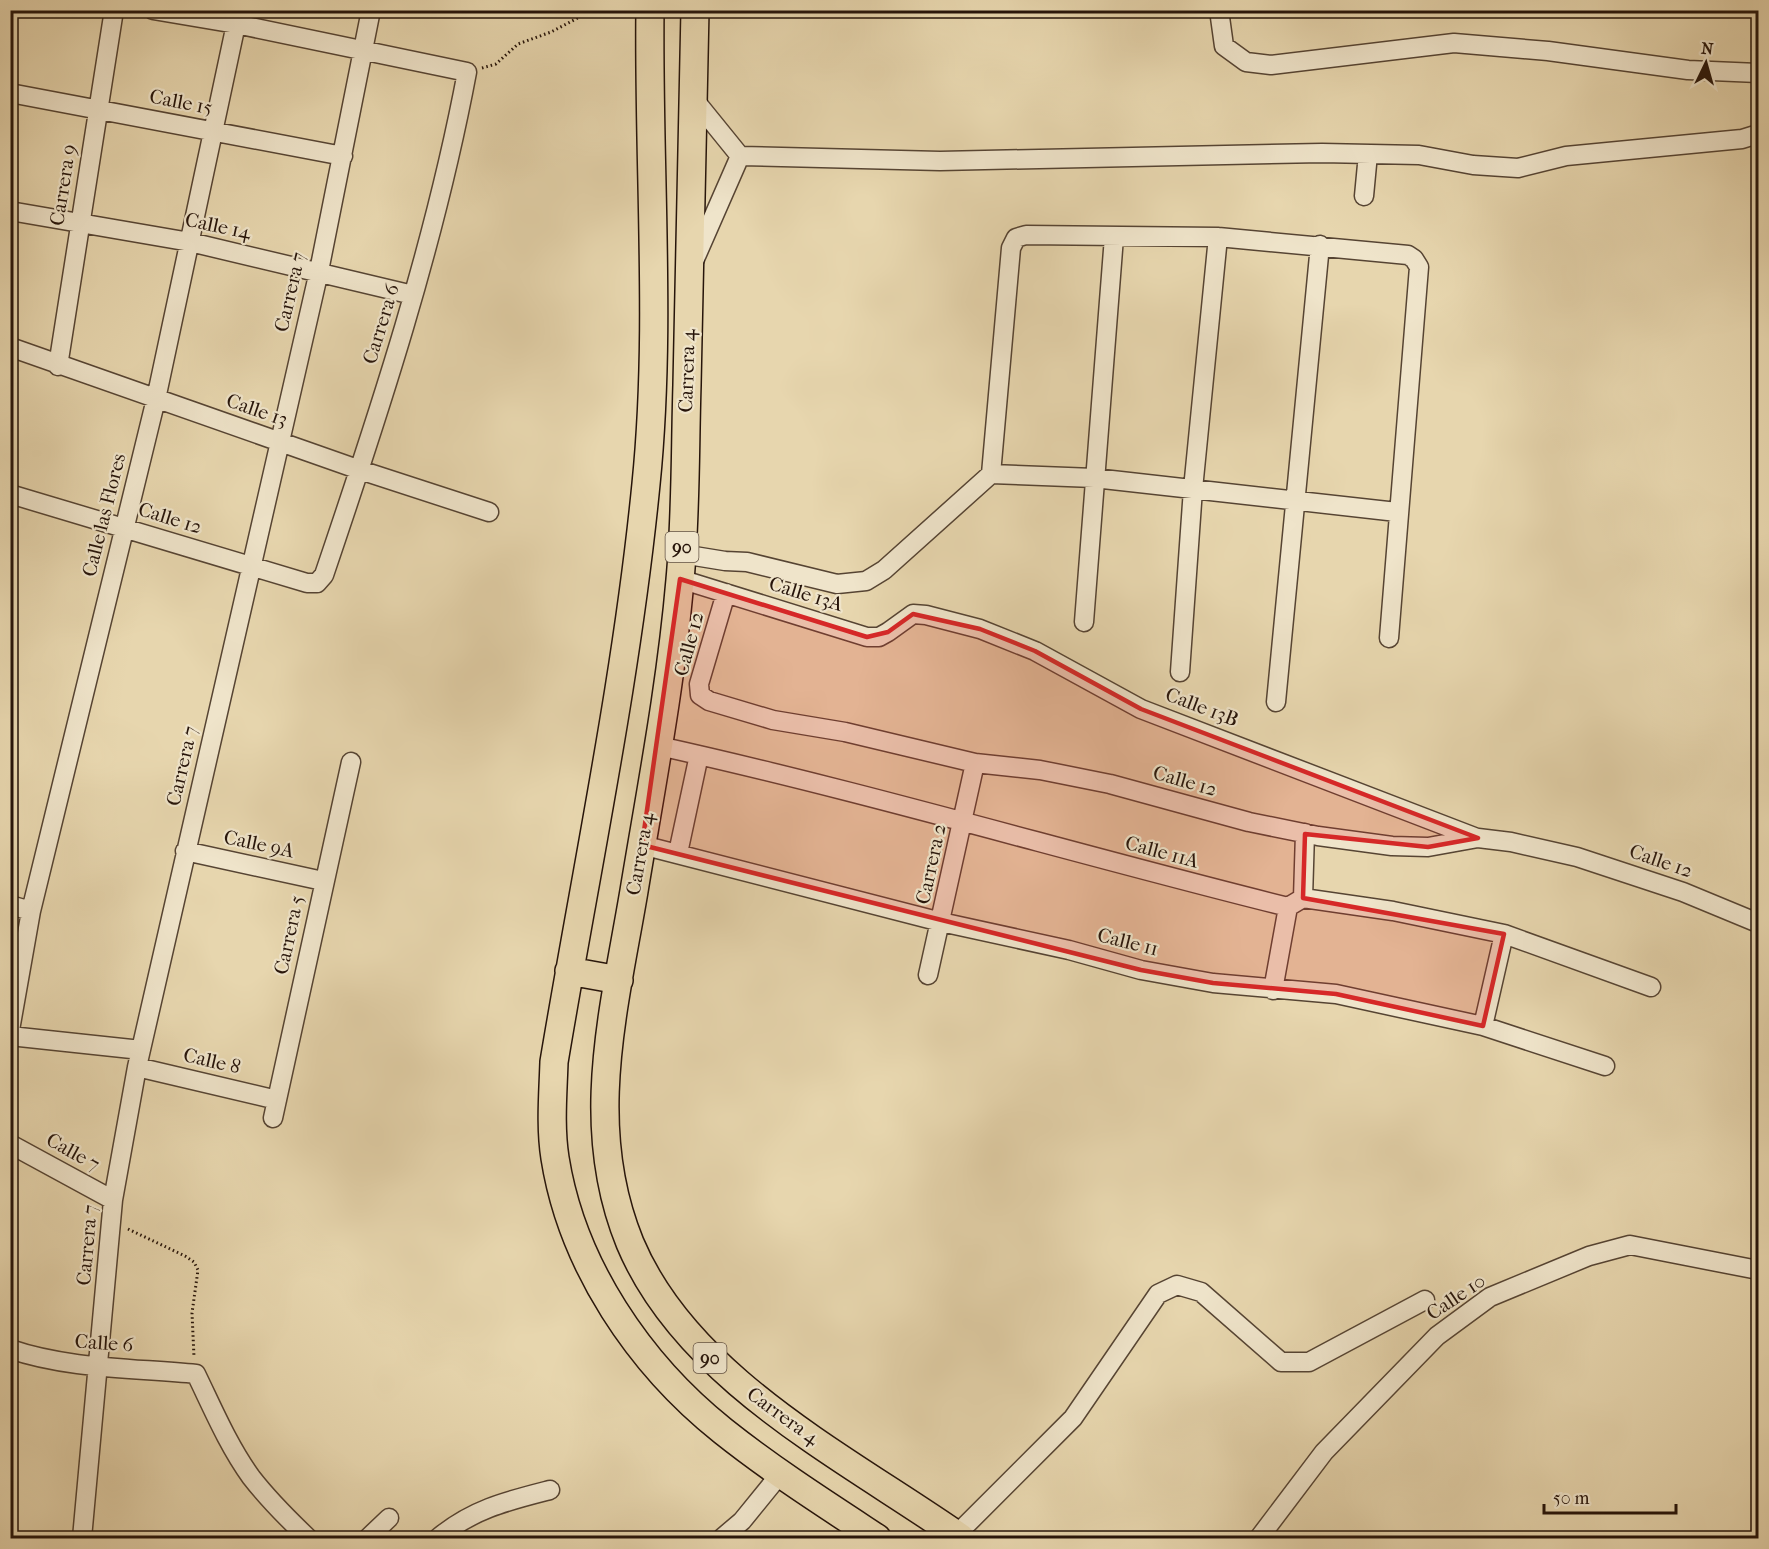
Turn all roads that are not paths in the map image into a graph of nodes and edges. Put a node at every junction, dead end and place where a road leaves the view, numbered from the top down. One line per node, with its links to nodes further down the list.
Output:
1 (114, 10): 12 (street, Carrera 9)
2 (153, 10): 7 (street)
3 (371, 10): 8 (street, Carrera 7)
4 (650, 10): 67 (highway, Carrera 4 / 90)
5 (694, 10): 11 (highway, Carrera 4 / 90)
6 (1219, 10): 9 (street)
7 (238, 17): 8 (street); 13 (street, Calle las Flores)
8 (363, 49): 16 (street, Carrera 7); 27 (street, Carrera 6)
9 (1758, 73)
10 (10, 93): 12 (street, Calle 15)
11 (693, 98): 17 (street); 26 (highway, Carrera 4 / 90)
12 (98, 109): 13 (street, Calle 15); 20 (street, Carrera 9)
13 (213, 131): 16 (street, Calle 15); 23 (street, Calle las Flores)
14 (1758, 134): 15 (street)
15 (1368, 154): 17 (street); 18 (street)
16 (343, 156): 25 (street, Carrera 7)
17 (740, 156): 26 (street)
18 (1364, 196)
19 (10, 212): 20 (street, Calle 14)
20 (79, 224): 23 (street, Calle 14); 29 (street, Carrera 9)
21 (1114, 237): 22 (street); 33 (street); 34 (street)
22 (1218, 237): 24 (street); 35 (street)
23 (190, 242): 25 (street, Calle 14); 30 (street, Calle las Flores)
24 (1320, 245): 37 (street); 39 (street)
25 (319, 271): 27 (street, Calle 14); 31 (street, Carrera 7)
26 (690, 271): 41 (highway, Carrera 4 / 90)
27 (413, 295): 32 (street, Carrera 6)
28 (10, 347): 29 (street, Calle 13)
29 (58, 366): 30 (street, Calle 13)
30 (156, 399): 31 (street, Calle 13); 40 (street, Calle las Flores)
31 (278, 441): 32 (street, Calle 13); 42 (street, Carrera 7)
32 (360, 470): 38 (street, Calle 13); 43 (street, Carrera 6)
33 (992, 474): 34 (street); 41 (street)
34 (1094, 478): 35 (street); 46 (street)
35 (1193, 489): 37 (street); 48 (street)
36 (10, 494): 40 (street, Calle 12)
37 (1296, 501): 39 (street); 49 (street)
38 (489, 512)
39 (1398, 512): 47 (street)
40 (123, 527): 42 (street, Calle 12); 63 (street, Calle las Flores)
41 (682, 558): 44 (street, Calle 13A); 50 (highway, Carrera 4 / 90)
42 (251, 565): 43 (street, Calle 12); 58 (street, Carrera 7)
43 (317, 583)
44 (726, 593): 45 (street, Calle 13A); 53 (street, Calle 12)
45 (913, 614): 56 (street, Calle 13B)
46 (1084, 622)
47 (1389, 638)
48 (1180, 672)
49 (1275, 702)
50 (659, 746): 51 (street, Calle 11A); 57 (highway, Carrera 4 / 90)
51 (699, 755): 54 (street, Calle 11A); 59 (street)
52 (351, 762): 60 (street, Carrera 5)
53 (975, 763): 54 (street, Carrera 2); 55 (street, Calle 12)
54 (963, 820): 61 (street, Calle 11A); 64 (street, Carrera 2)
55 (1305, 833): 56 (street, Calle 12); 61 (street)
56 (1478, 838): 65 (street, Calle 12)
57 (642, 845): 59 (street, Calle 11); 69 (highway, Carrera 4 / 90)
58 (185, 851): 60 (street, Calle 9A); 75 (street, Carrera 7)
59 (678, 853): 64 (street, Calle 11)
60 (323, 881): 77 (street, Carrera 5)
61 (1296, 902): 66 (street, Calle 11A); 71 (street)
62 (10, 905): 63 (street)
63 (32, 911): 73 (street, Calle las Flores)
64 (941, 922): 68 (street, Carrera 2); 71 (street, Calle 11)
65 (1758, 923)
66 (1504, 934): 70 (street, Calle 11A); 72 (street)
67 (569, 971): 69 (highway); 85 (highway, Carrera 4 / 90)
68 (928, 975)
69 (619, 980): 88 (highway, Carrera 4 / 90)
70 (1652, 987)
71 (1273, 990): 72 (street, Calle 11)
72 (1483, 1026): 76 (street, Calle 11)
73 (10, 1030)
74 (10, 1036): 75 (street, Calle 8)
75 (139, 1059): 77 (street, Calle 8); 80 (street, Carrera 7)
76 (1605, 1066)
77 (277, 1100): 78 (street, Carrera 5)
78 (273, 1118)
79 (10, 1144): 80 (street, Calle 7)
80 (113, 1200): 84 (street, Carrera 7)
81 (1758, 1270): 95 (street, Calle 10)
82 (1425, 1300): 88 (street)
83 (10, 1349): 84 (street, Calle 6)
84 (100, 1364): 89 (street, Carrera 7); 90 (street, Calle 6)
85 (781, 1473): 93 (street); 94 (highway, Carrera 4 / 90)
86 (550, 1490): 92 (street)
87 (389, 1518): 91 (street)
88 (958, 1537)
89 (82, 1539)
90 (308, 1539)
91 (368, 1539)
92 (438, 1539)
93 (722, 1539)
94 (877, 1539)
95 (1259, 1539)

